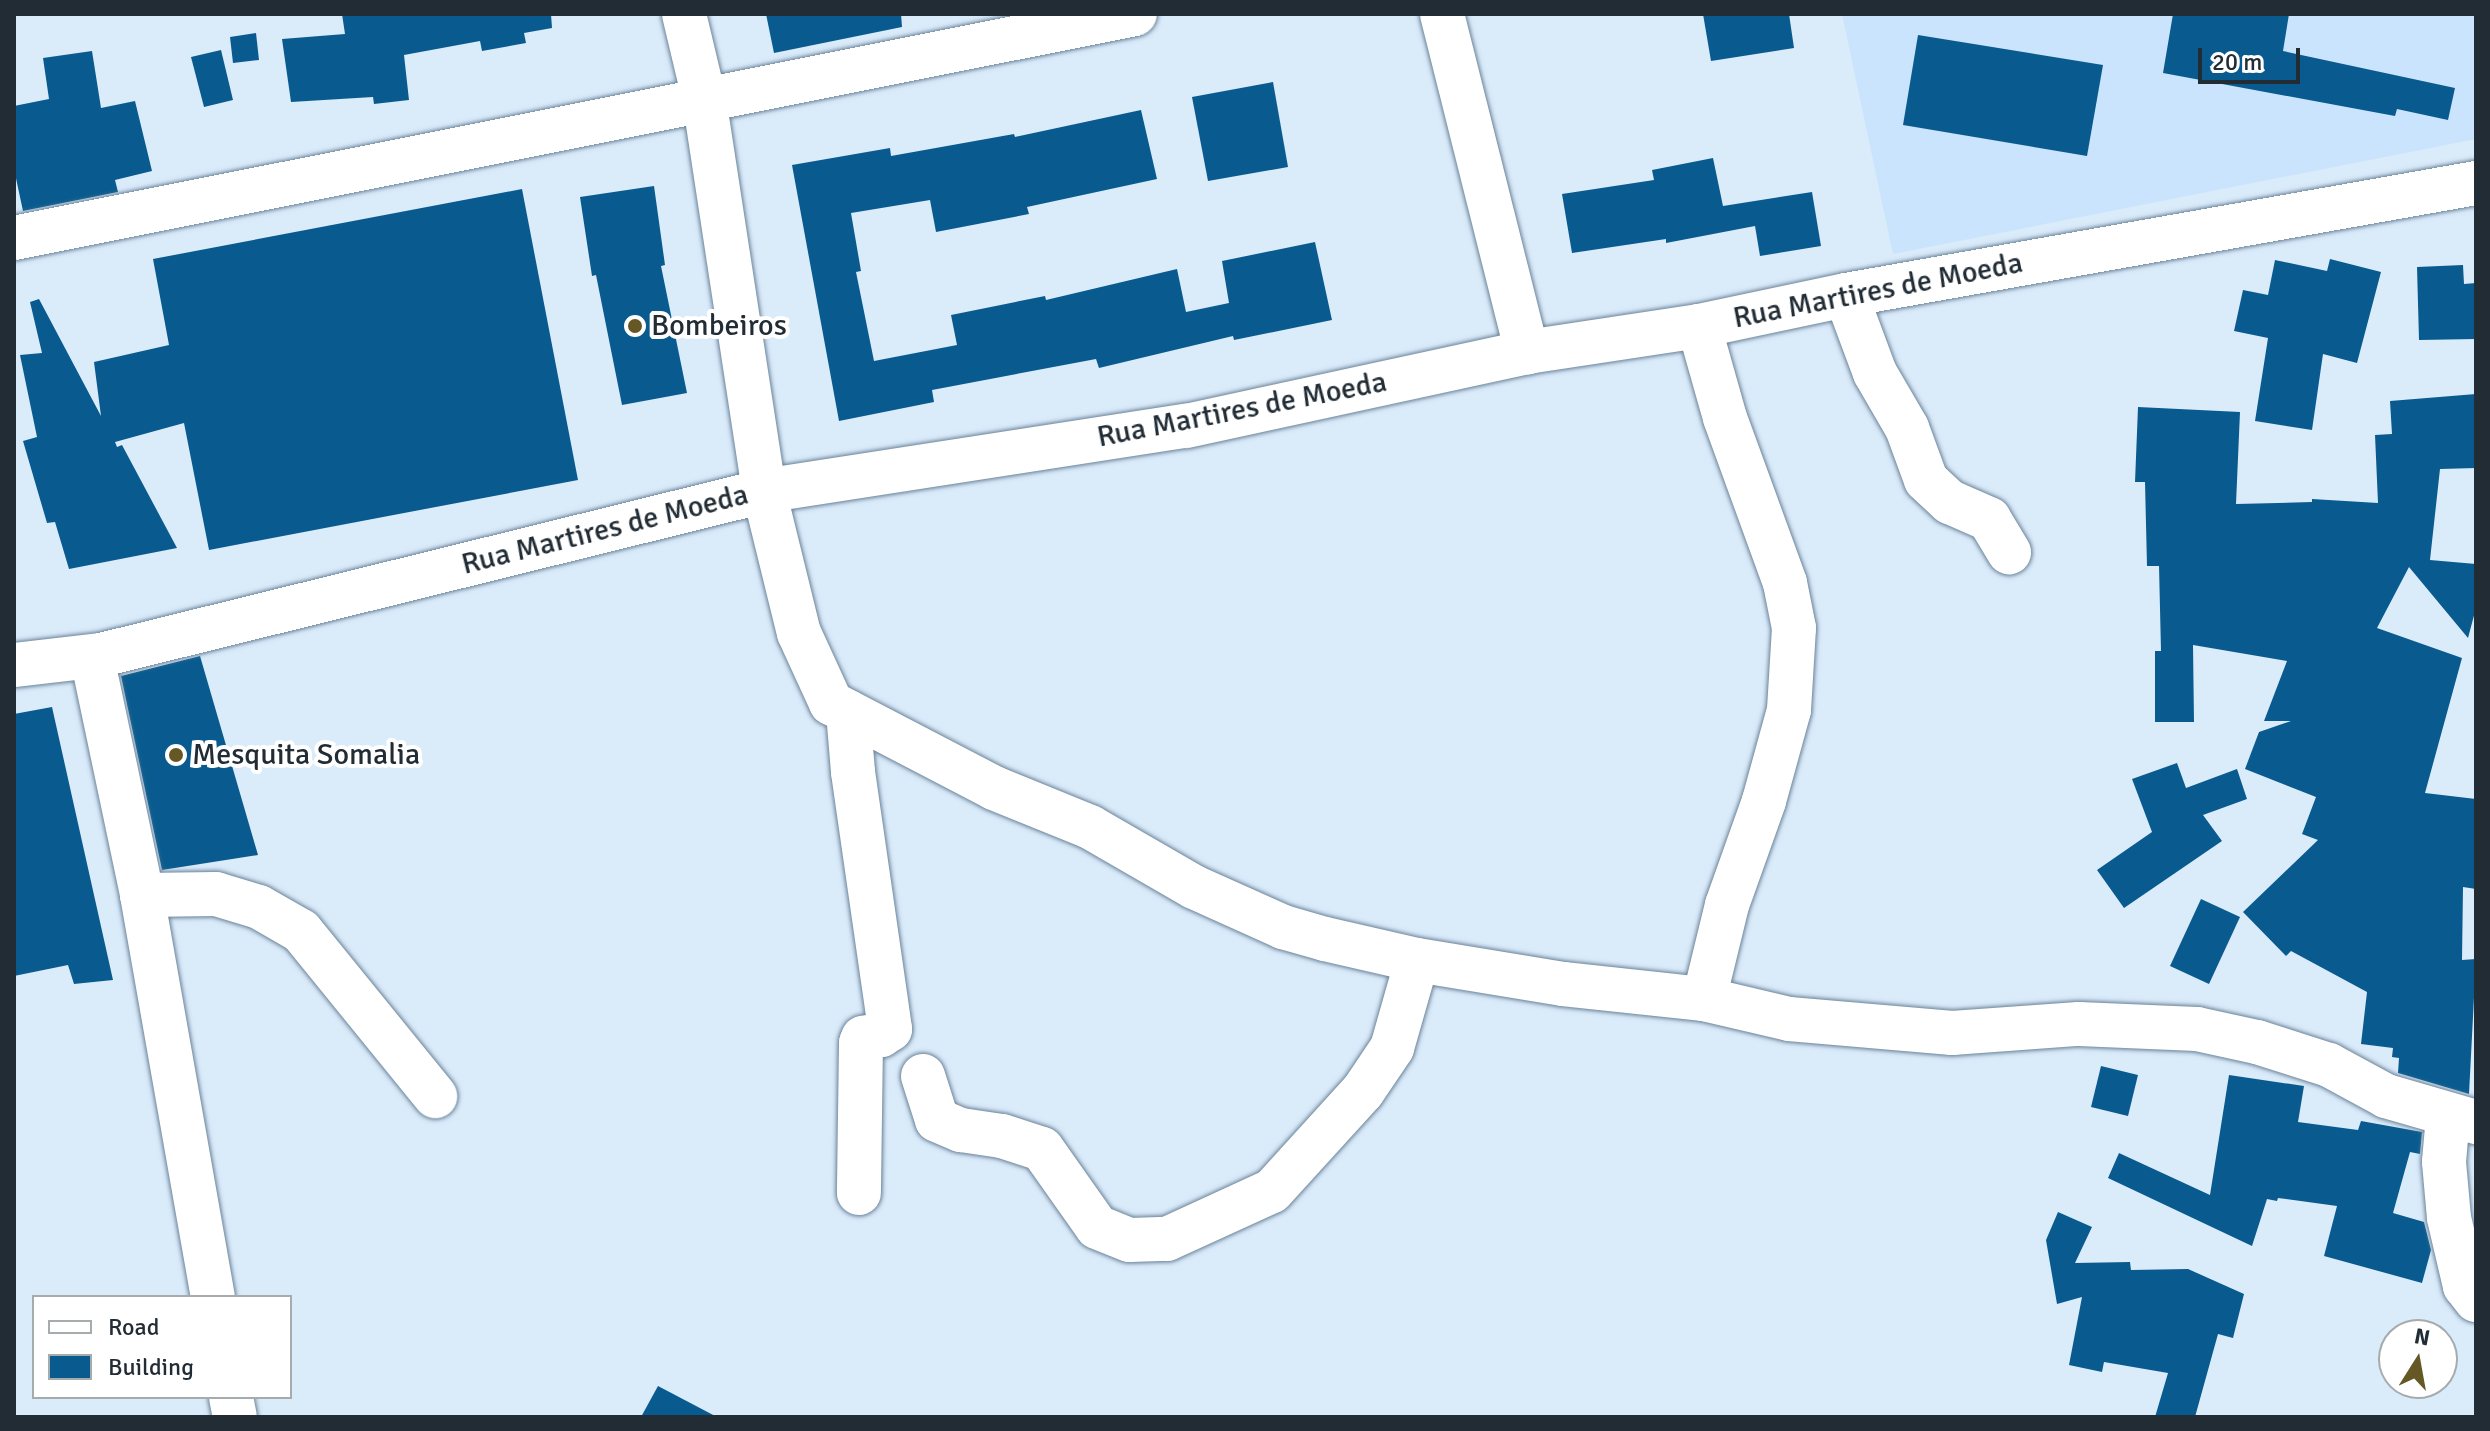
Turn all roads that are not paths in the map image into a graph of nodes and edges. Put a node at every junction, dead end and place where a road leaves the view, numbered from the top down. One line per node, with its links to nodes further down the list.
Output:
1 (684, 14): 4 (street)
2 (1135, 14): 4 (street)
3 (1442, 14): 9 (street)
4 (704, 98): 6 (street); 10 (street)
5 (2476, 183): 7 (street, Rua Martires de Moeda)
6 (14, 238)
7 (1846, 295): 8 (street, Rua Martires de Moeda); 11 (street)
8 (1699, 326): 9 (street, Rua Martires de Moeda); 17 (street)
9 (1527, 352): 10 (street, Rua Martires de Moeda)
10 (764, 491): 12 (street, Rua Martires de Moeda); 14 (street)
11 (2009, 552)
12 (92, 657): 13 (street, Rua Martires de Moeda); 15 (street)
13 (14, 665)
14 (848, 712): 16 (street); 21 (street)
15 (142, 895): 19 (street); 22 (street)
16 (1417, 960): 17 (street); 18 (street)
17 (1704, 999): 20 (street)
18 (923, 1076)
19 (435, 1096)
20 (2462, 1119): 23 (street)
21 (859, 1193)
22 (213, 1295)
23 (2476, 1300)

